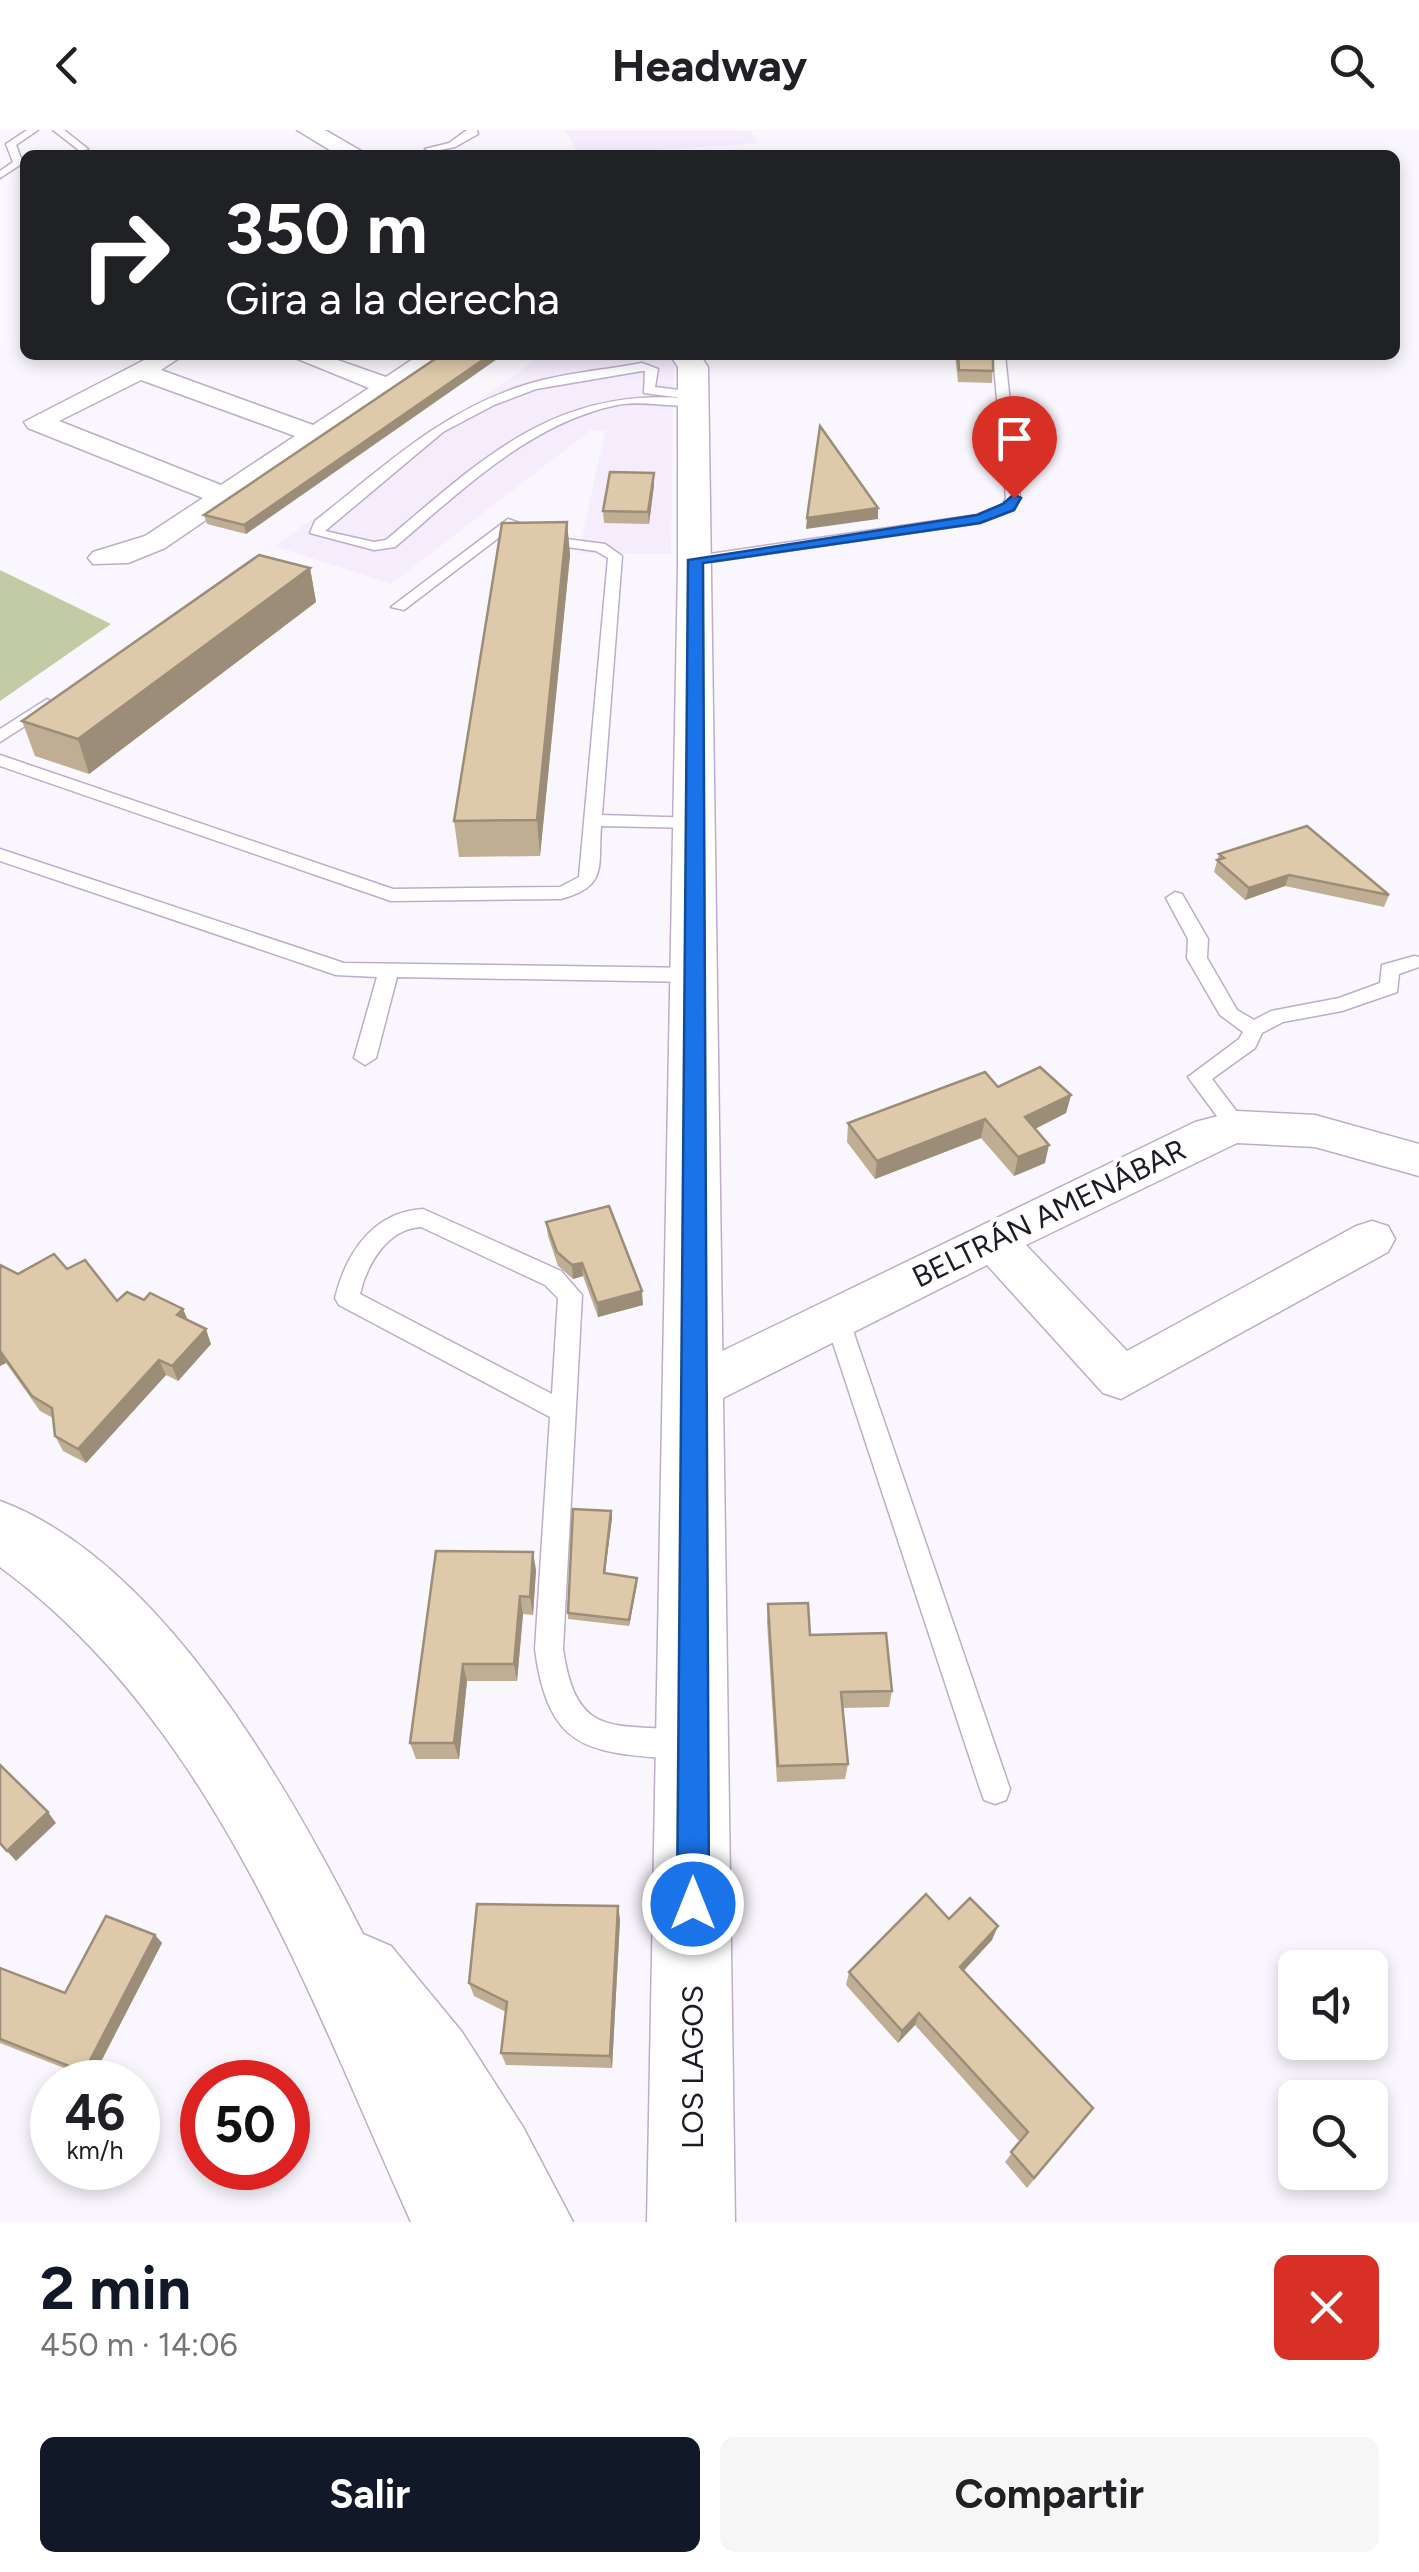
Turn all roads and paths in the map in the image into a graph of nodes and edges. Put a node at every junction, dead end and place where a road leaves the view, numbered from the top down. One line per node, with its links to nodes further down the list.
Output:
1 (33, 130): 5 (lane)
2 (58, 130): 6 (lane)
3 (308, 130): 8 (main road)
4 (472, 130): 7 (lane)
5 (6, 145): 9 (lane)
6 (83, 148)
7 (430, 149)
8 (346, 150)
9 (0, 175)
10 (162, 360): 14 (street)
11 (314, 360): 16 (street)
12 (428, 360): 16 (street)
13 (1000, 360): 20 (lane)
14 (139, 371): 17 (street); 18 (street)
15 (689, 384): 15 (lane); 20 (main road, LOS LAGOS)
16 (388, 386): 17 (street)
17 (313, 434): 18 (street)
18 (223, 496): 19 (street)
19 (103, 558)
20 (696, 560): 26 (main road, LOS LAGOS)
21 (399, 606): 25 (lane)
22 (59, 696): 23 (lane)
23 (0, 737)
24 (0, 760): 25 (lane)
25 (593, 820): 26 (lane)
26 (695, 823): 31 (main road, LOS LAGOS)
27 (0, 855): 30 (lane)
28 (1175, 898): 32 (lane)
29 (1414, 962): 32 (lane)
30 (388, 974): 31 (lane); 33 (lane)
31 (695, 975): 39 (main road, LOS LAGOS)
32 (1254, 1030): 34 (lane)
33 (366, 1058)
34 (1236, 1125): 35 (street, BELTRÁN AMENÁBAR); 37 (street, BELTRÁN AMENÁBAR)
35 (1419, 1160)
36 (1372, 1239): 37 (street)
37 (994, 1241): 38 (street, BELTRÁN AMENÁBAR)
38 (837, 1318): 39 (street, BELTRÁN AMENÁBAR); 43 (lane)
39 (695, 1388): 42 (main road, LOS LAGOS)
40 (563, 1412): 40 (lane); 42 (lane)
41 (0, 1530): 44 (main road)
42 (694, 1746): 47 (main road, LOS LAGOS)
43 (995, 1789)
44 (310, 1917): 45 (main road); 46 (main road)
45 (456, 2222)
46 (529, 2222)
47 (691, 2222)

